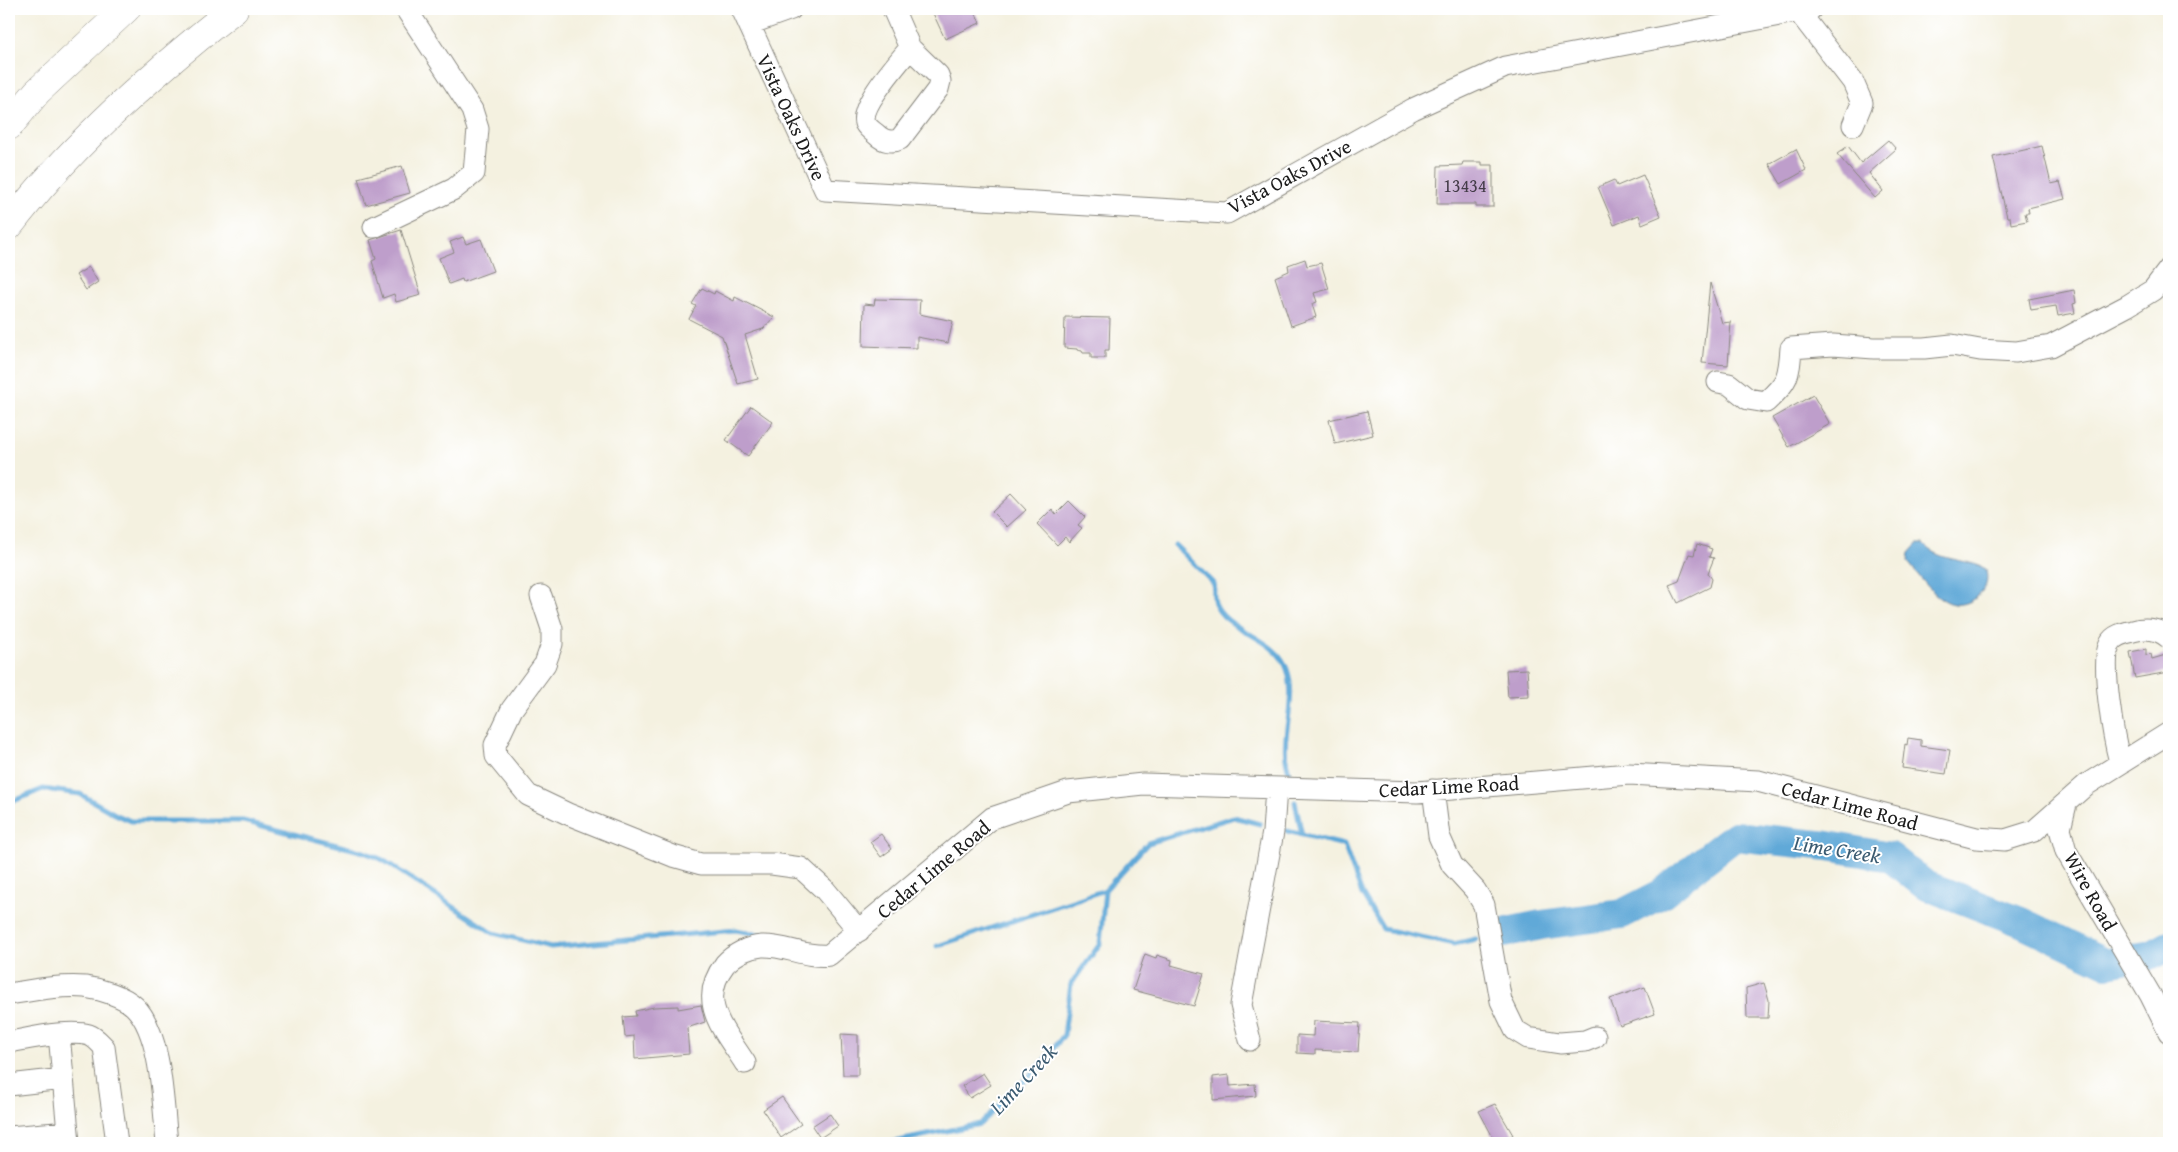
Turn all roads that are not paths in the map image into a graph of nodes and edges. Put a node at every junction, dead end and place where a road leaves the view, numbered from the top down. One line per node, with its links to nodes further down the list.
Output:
1 (126, 9): 10 (main road)
2 (234, 9): 11 (main road)
3 (406, 9): 12 (street)
4 (791, 9): 7 (street)
5 (893, 9): 8 (street)
6 (1804, 10): 7 (street, Vista Oaks Drive); 9 (street)
7 (746, 17)
8 (910, 48)
9 (1853, 125)
10 (9, 126)
11 (9, 226)
12 (374, 227)
13 (2169, 269): 14 (street)
14 (1718, 382)
15 (541, 596): 22 (street)
16 (2169, 638): 18 (street)
17 (2169, 733): 18 (street)
18 (2120, 762): 21 (street)
19 (1276, 788): 20 (street, Cedar Lime Road); 22 (street, Cedar Lime Road); 27 (street)
20 (1433, 790): 21 (street, Cedar Lime Road); 26 (street)
21 (2066, 804): 24 (street, Wire Road)
22 (859, 931): 29 (street, Cedar Lime Road)
23 (9, 994): 35 (street)
24 (2169, 1032)
25 (59, 1034): 28 (street); 30 (street); 34 (street)
26 (1595, 1037)
27 (1250, 1040)
28 (9, 1042)
29 (745, 1063)
30 (63, 1079): 31 (street); 33 (street)
31 (9, 1085)
32 (9, 1137): 33 (street)
33 (68, 1138)
34 (117, 1143)
35 (167, 1143)

